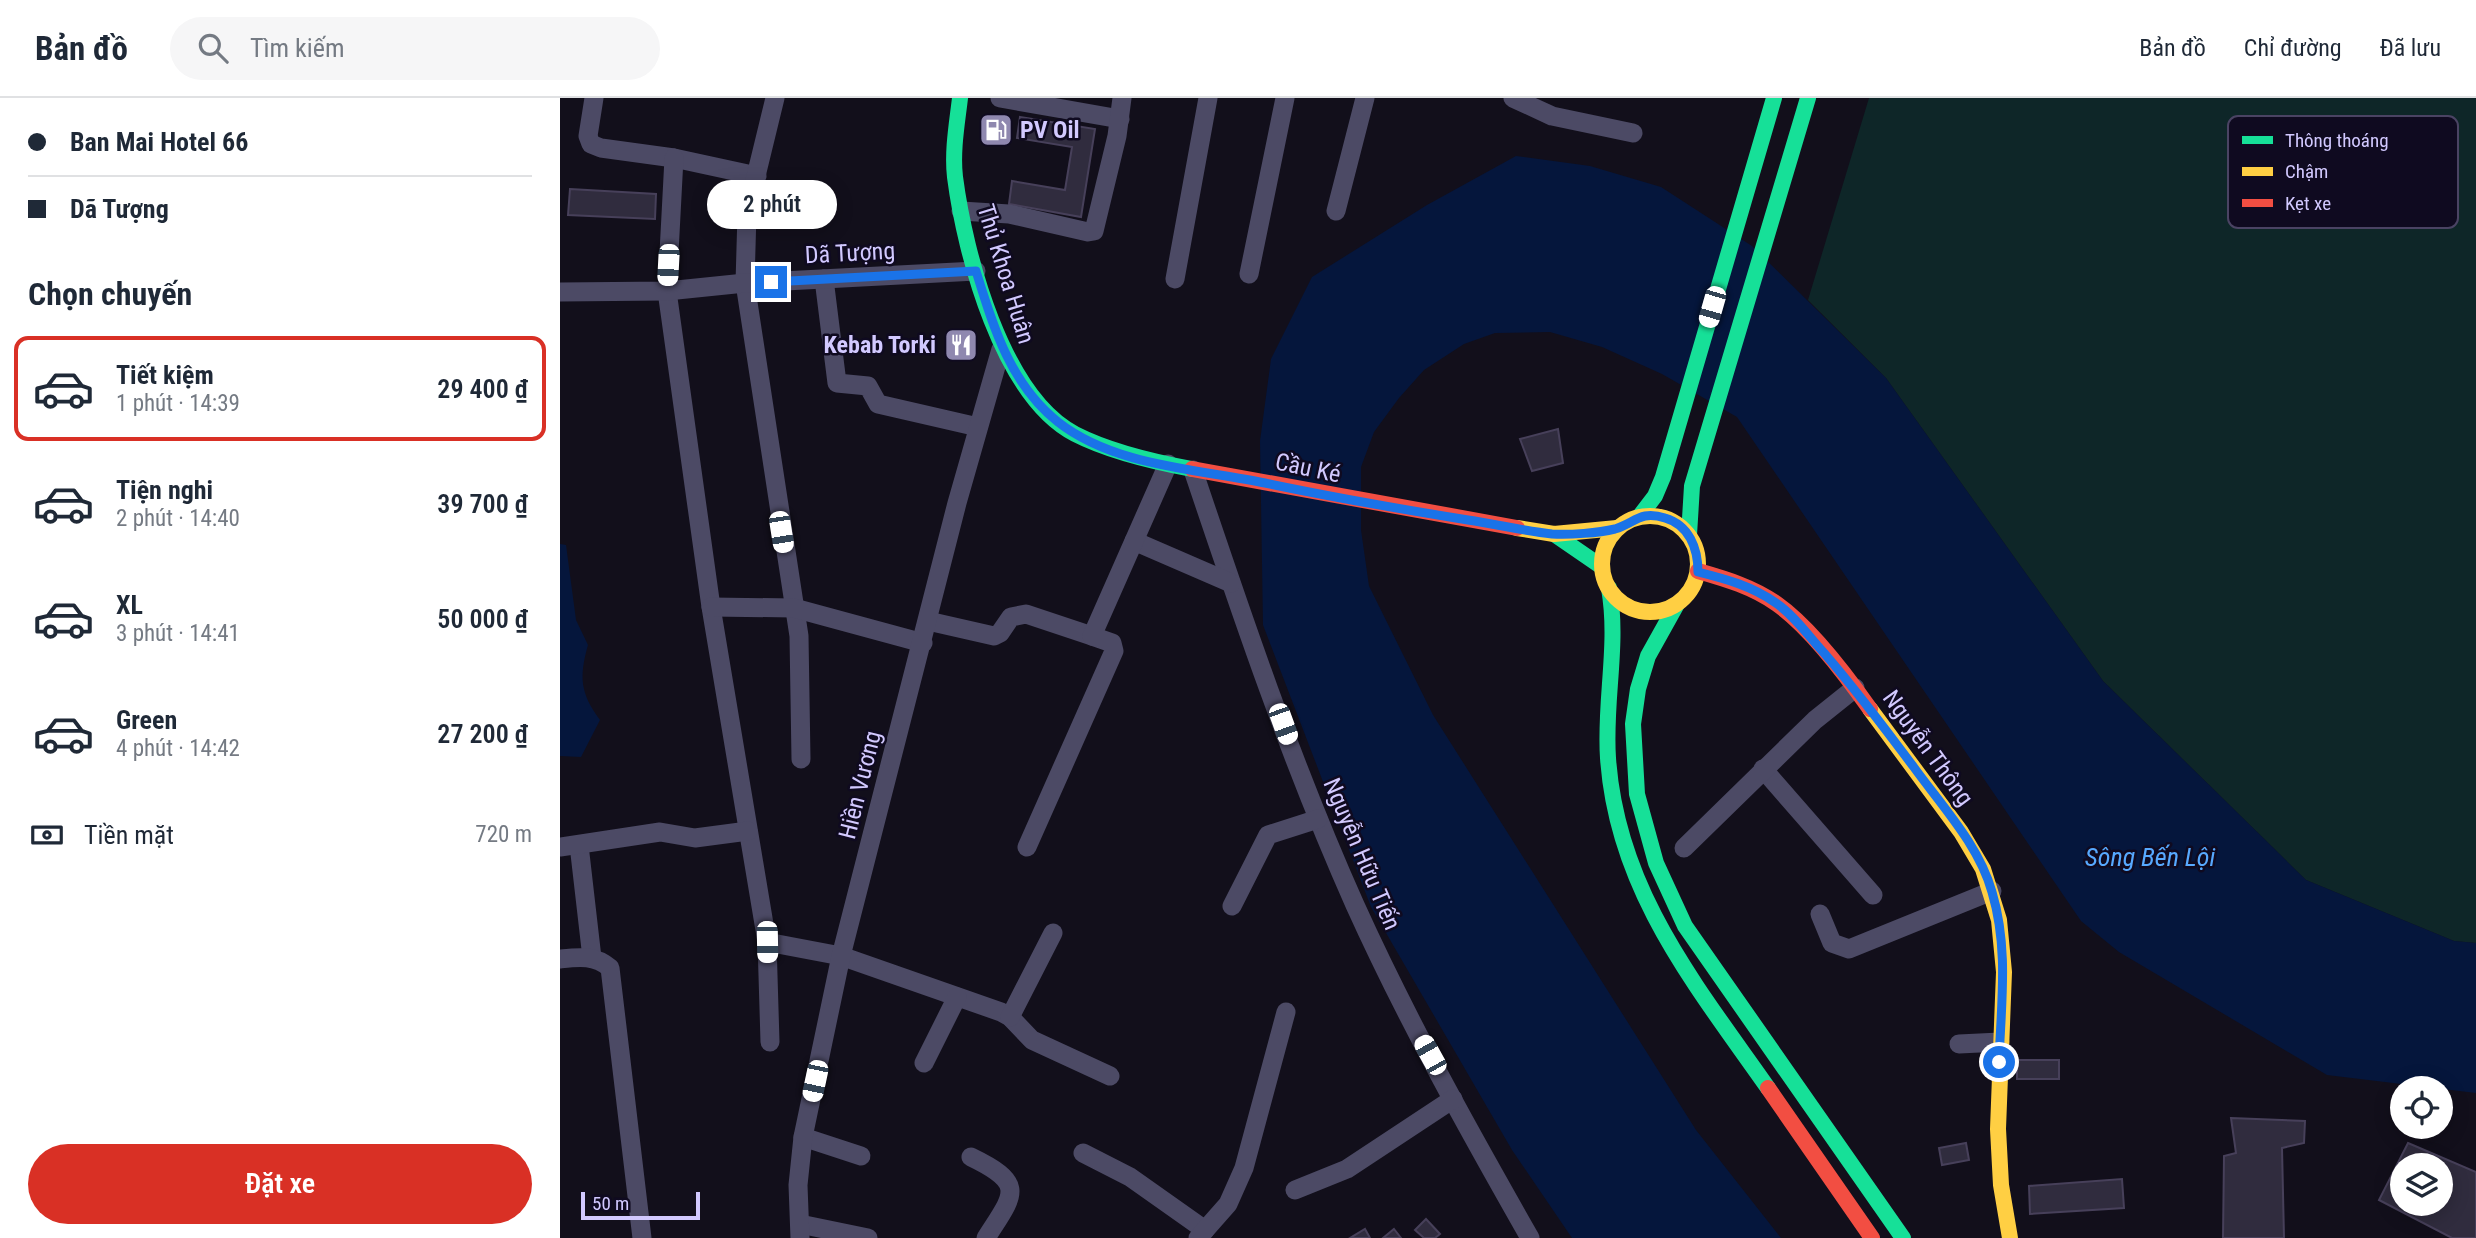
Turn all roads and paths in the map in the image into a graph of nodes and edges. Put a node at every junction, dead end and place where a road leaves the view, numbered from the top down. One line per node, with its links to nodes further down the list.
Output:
1 (594, 98): 14 (street)
2 (775, 98): 15 (street)
3 (960, 98): 16 (main road, Thủ Khoa Huân)
4 (1000, 98): 12 (street)
5 (1122, 98): 12 (street)
6 (1208, 98): 21 (street)
7 (1285, 98): 19 (street)
8 (1365, 98): 17 (street)
9 (1513, 98): 13 (street)
10 (1774, 98): 30 (main road)
11 (1808, 98): 33 (main road)
12 (1120, 119): 16 (street)
13 (1633, 133)
14 (674, 158): 15 (street); 24 (street)
15 (757, 176): 22 (street)
16 (961, 211): 18 (main road, Thủ Khoa Huân)
17 (1336, 211)
18 (976, 271): 20 (street, Dã Tượng); 25 (main road, Thủ Khoa Huân)
19 (1249, 274)
20 (824, 279): 22 (street, Dã Tượng); 26 (street)
21 (1175, 279)
22 (745, 283): 24 (street, Dã Tượng); 41 (street)
23 (560, 292): 24 (street, Dã Tượng)
24 (667, 292): 40 (street)
25 (1001, 349): 26 (street, Hiền Vương); 27 (main road, Thủ Khoa Huân)
26 (978, 428): 42 (street, Hiền Vương)
27 (1168, 464): 28 (main road, Thủ Khoa Huân); 34 (street)
28 (1193, 470): 29 (main road, Thủ Khoa Huân); 37 (street, Nguyễn Hữu Tiến)
29 (1241, 478): 32 (main road, Cầu Ké)
30 (1639, 517): 31 (main road); 33 (main road)
31 (1617, 528): 32 (main road); 35 (main road)
32 (1554, 534): 35 (main road)
33 (1689, 535): 36 (main road)
34 (1134, 541): 37 (street); 43 (street)
35 (1602, 567): 38 (main road)
36 (1698, 572): 39 (main road); 45 (main road, Nguyễn Thông)
37 (1230, 583): 48 (street, Nguyễn Hữu Tiến)
38 (1609, 588): 39 (main road); 82 (main road)
39 (1677, 604): 83 (main road)
40 (711, 607): 41 (street); 49 (street)
41 (794, 608): 44 (street); 46 (street)
42 (928, 621): 43 (street); 44 (street, Hiền Vương)
43 (1092, 636): 51 (street)
44 (923, 643): 59 (street, Hiền Vương)
45 (1855, 688): 47 (street); 53 (main road, Nguyễn Thông)
46 (801, 759)
47 (1763, 769): 52 (street); 54 (street)
48 (1318, 819): 55 (street); 70 (street, Nguyễn Hữu Tiến)
49 (748, 831): 50 (street); 58 (street)
50 (569, 846): 60 (street)
51 (1027, 847)
52 (1684, 848)
53 (1992, 891): 56 (street); 66 (main road, Nguyễn Thông)
54 (1873, 895)
55 (1232, 906)
56 (1820, 914)
57 (1053, 933): 64 (street)
58 (767, 942): 59 (street); 65 (street)
59 (841, 956): 62 (street); 71 (street, Hiền Vương)
60 (592, 958): 61 (street); 78 (street)
61 (560, 960)
62 (957, 997): 64 (street); 68 (street)
63 (1286, 1013): 77 (street)
64 (1010, 1017): 69 (street)
65 (771, 1042)
66 (2000, 1042): 67 (street); 84 (main road, Nguyễn Thông)
67 (1959, 1044)
68 (925, 1063)
69 (1110, 1076)
70 (1453, 1099): 75 (street); 81 (street, Nguyễn Hữu Tiến)
71 (803, 1137): 73 (street); 76 (street, Hiền Vương)
72 (1083, 1153): 77 (street)
73 (861, 1156)
74 (971, 1157): 80 (street)
75 (1295, 1191)
76 (800, 1231): 79 (street)
77 (1201, 1234)
78 (642, 1238)
79 (868, 1238)
80 (986, 1238)
81 (1530, 1238)
82 (1872, 1238)
83 (1903, 1238)
84 (2010, 1238)

